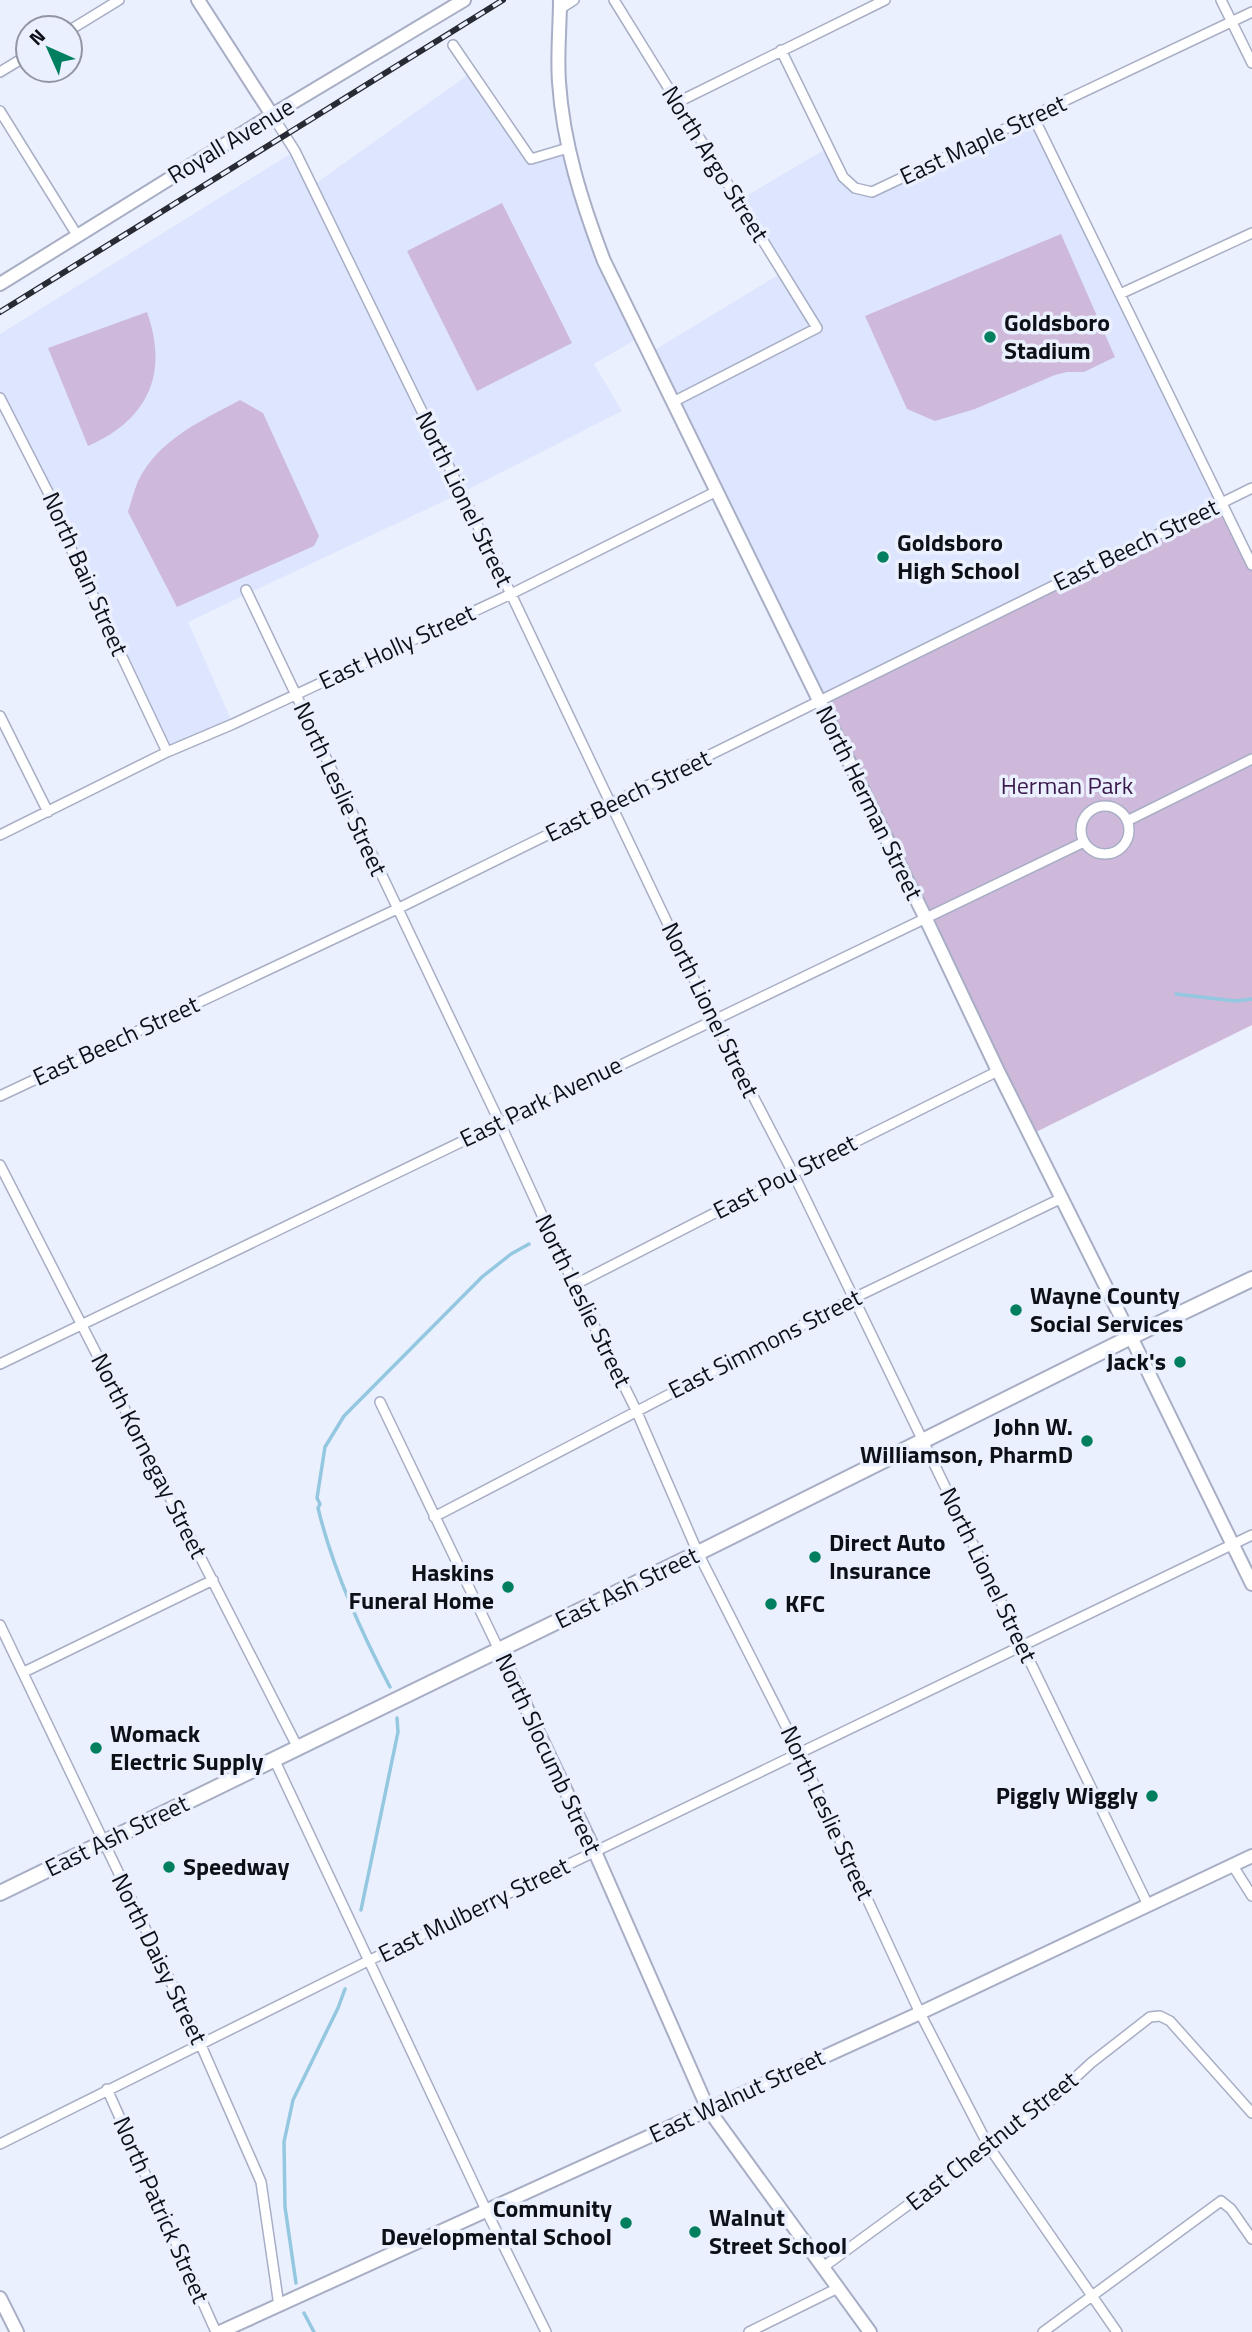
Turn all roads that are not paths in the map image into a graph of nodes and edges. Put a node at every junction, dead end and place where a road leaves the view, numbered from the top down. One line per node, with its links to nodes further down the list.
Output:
1 (119, 0): 10 (street)
2 (198, 0): 17 (street)
3 (464, 0): 17 (street, Royall Avenue)
4 (574, 0): 8 (street)
5 (614, 0): 15 (street, North Argo Street)
6 (885, 0): 13 (street)
7 (1221, 0): 11 (street)
8 (560, 4): 19 (street, North Herman Street)
9 (1252, 12): 11 (street, East Maple Street)
10 (84, 21)
11 (1231, 22): 14 (street); 18 (street, East Maple Street)
12 (453, 45): 19 (street)
13 (781, 50): 15 (street); 18 (street, East Maple Street)
14 (1252, 63)
15 (676, 103): 25 (street, North Argo Street)
16 (0, 111): 21 (street)
17 (272, 115): 21 (street, Royall Avenue); 31 (street, North Lionel Street)
18 (1033, 116): 23 (street)
19 (568, 148): 25 (street, North Herman Street)
20 (1252, 233): 23 (street)
21 (77, 235): 22 (street, Royall Avenue)
22 (0, 284)
23 (1120, 294): 28 (street)
24 (0, 398): 35 (street, North Bain Street)
25 (673, 401): 27 (street, North Herman Street)
26 (1252, 488): 28 (street, East Beech Street)
27 (717, 491): 31 (street, East Holly Street); 33 (street, North Herman Street)
28 (1222, 503): 29 (street); 33 (street, East Beech Street)
29 (1252, 565)
30 (246, 590): 32 (street, North Leslie Street)
31 (511, 594): 32 (street, East Holly Street); 37 (street, North Lionel Street)
32 (295, 695): 35 (street, East Holly Street); 42 (street, North Leslie Street)
33 (818, 702): 37 (street, East Beech Street); 43 (street, North Herman Street)
34 (0, 716): 38 (street)
35 (167, 752): 38 (street, East Holly Street)
36 (1252, 759): 39 (street)
37 (610, 805): 42 (street, East Beech Street); 44 (street, North Lionel Street)
38 (48, 812): 40 (street, East Holly Street)
39 (1127, 821): 41 (street); 41 (street)
40 (0, 835)
41 (1084, 842): 43 (street, East Park Avenue)
42 (397, 909): 46 (street, East Beech Street); 47 (street, North Leslie Street)
43 (925, 917): 44 (street, East Park Avenue); 45 (street, North Herman Street)
44 (713, 1020): 47 (street, East Park Avenue); 49 (street, North Lionel Street)
45 (998, 1071): 49 (street, East Pou Street); 50 (street, North Herman Street)
46 (0, 1096)
47 (499, 1121): 52 (street, North Leslie Street); 54 (street, East Park Avenue)
48 (0, 1165): 54 (street, North Kornegay Street)
49 (793, 1172): 52 (street, East Pou Street); 53 (street, North Lionel Street)
50 (1062, 1198): 53 (street, East Simmons Street); 55 (street, North Herman Street)
51 (1252, 1279): 55 (main road, East Ash Street)
52 (573, 1285): 58 (street, North Leslie Street)
53 (854, 1298): 58 (street, East Simmons Street); 59 (street, North Lionel Street)
54 (81, 1324): 56 (street, East Park Avenue); 64 (street, North Kornegay Street)
55 (1131, 1337): 59 (main road, East Ash Street); 62 (street, North Herman Street)
56 (0, 1364)
57 (380, 1402): 60 (street, North Slocumb Street)
58 (636, 1410): 60 (street, East Simmons Street); 63 (street, North Leslie Street)
59 (924, 1442): 63 (main road, East Ash Street); 67 (street, North Lionel Street)
60 (434, 1517): 68 (street, North Slocumb Street)
61 (1252, 1535): 62 (street, East Mulberry Street)
62 (1233, 1545): 65 (street, North Herman Street); 67 (street, East Mulberry Street)
63 (698, 1553): 68 (main road, East Ash Street); 71 (street, North Leslie Street)
64 (213, 1580): 69 (street); 70 (street, North Kornegay Street)
65 (1252, 1584)
66 (0, 1625): 69 (street, North Daisy Street)
67 (1023, 1647): 71 (street, East Mulberry Street); 79 (street, North Lionel Street)
68 (499, 1650): 70 (main road, East Ash Street); 74 (street, North Slocumb Street)
69 (24, 1672): 73 (street, North Daisy Street)
70 (298, 1748): 72 (main road, East Ash Street)
71 (799, 1752): 74 (street, East Mulberry Street); 81 (street, North Leslie Street)
72 (274, 1759): 73 (main road, East Ash Street); 80 (street)
73 (103, 1843): 77 (main road, East Ash Street); 82 (street, North Daisy Street)
74 (595, 1852): 80 (street, East Mulberry Street); 84 (street, North Slocumb Street)
75 (1252, 1856): 76 (street, East Walnut Street)
76 (1233, 1866): 78 (street); 79 (street, East Walnut Street)
77 (0, 1893)
78 (1252, 1896)
79 (1148, 1905): 81 (street, East Walnut Street)
80 (370, 1960): 82 (street, East Mulberry Street); 88 (street)
81 (920, 2012): 84 (street, East Walnut Street); 87 (street, North Leslie Street)
82 (200, 2043): 83 (street, East Mulberry Street); 94 (street, North Daisy Street)
83 (107, 2089): 86 (street, East Mulberry Street); 96 (street, North Patrick Street)
84 (708, 2109): 88 (street, East Walnut Street); 90 (street, North Slocumb Street)
85 (1252, 2113): 87 (street, East Chestnut Street)
86 (0, 2144)
87 (989, 2147): 90 (street, East Chestnut Street); 92 (street, North Leslie Street)
88 (487, 2211): 94 (street, East Walnut Street); 97 (street)
89 (1252, 2239): 92 (street)
90 (822, 2268): 91 (street, North Slocumb Street)
91 (838, 2288): 98 (street); 99 (street, North Slocumb Street)
92 (1091, 2295): 100 (street); 101 (street, North Leslie Street)
93 (0, 2298): 95 (street)
94 (279, 2306): 96 (street, East Walnut Street)
95 (17, 2332)
96 (218, 2332)
97 (546, 2332)
98 (749, 2332)
99 (870, 2332)
100 (1043, 2332)
101 (1117, 2332)

